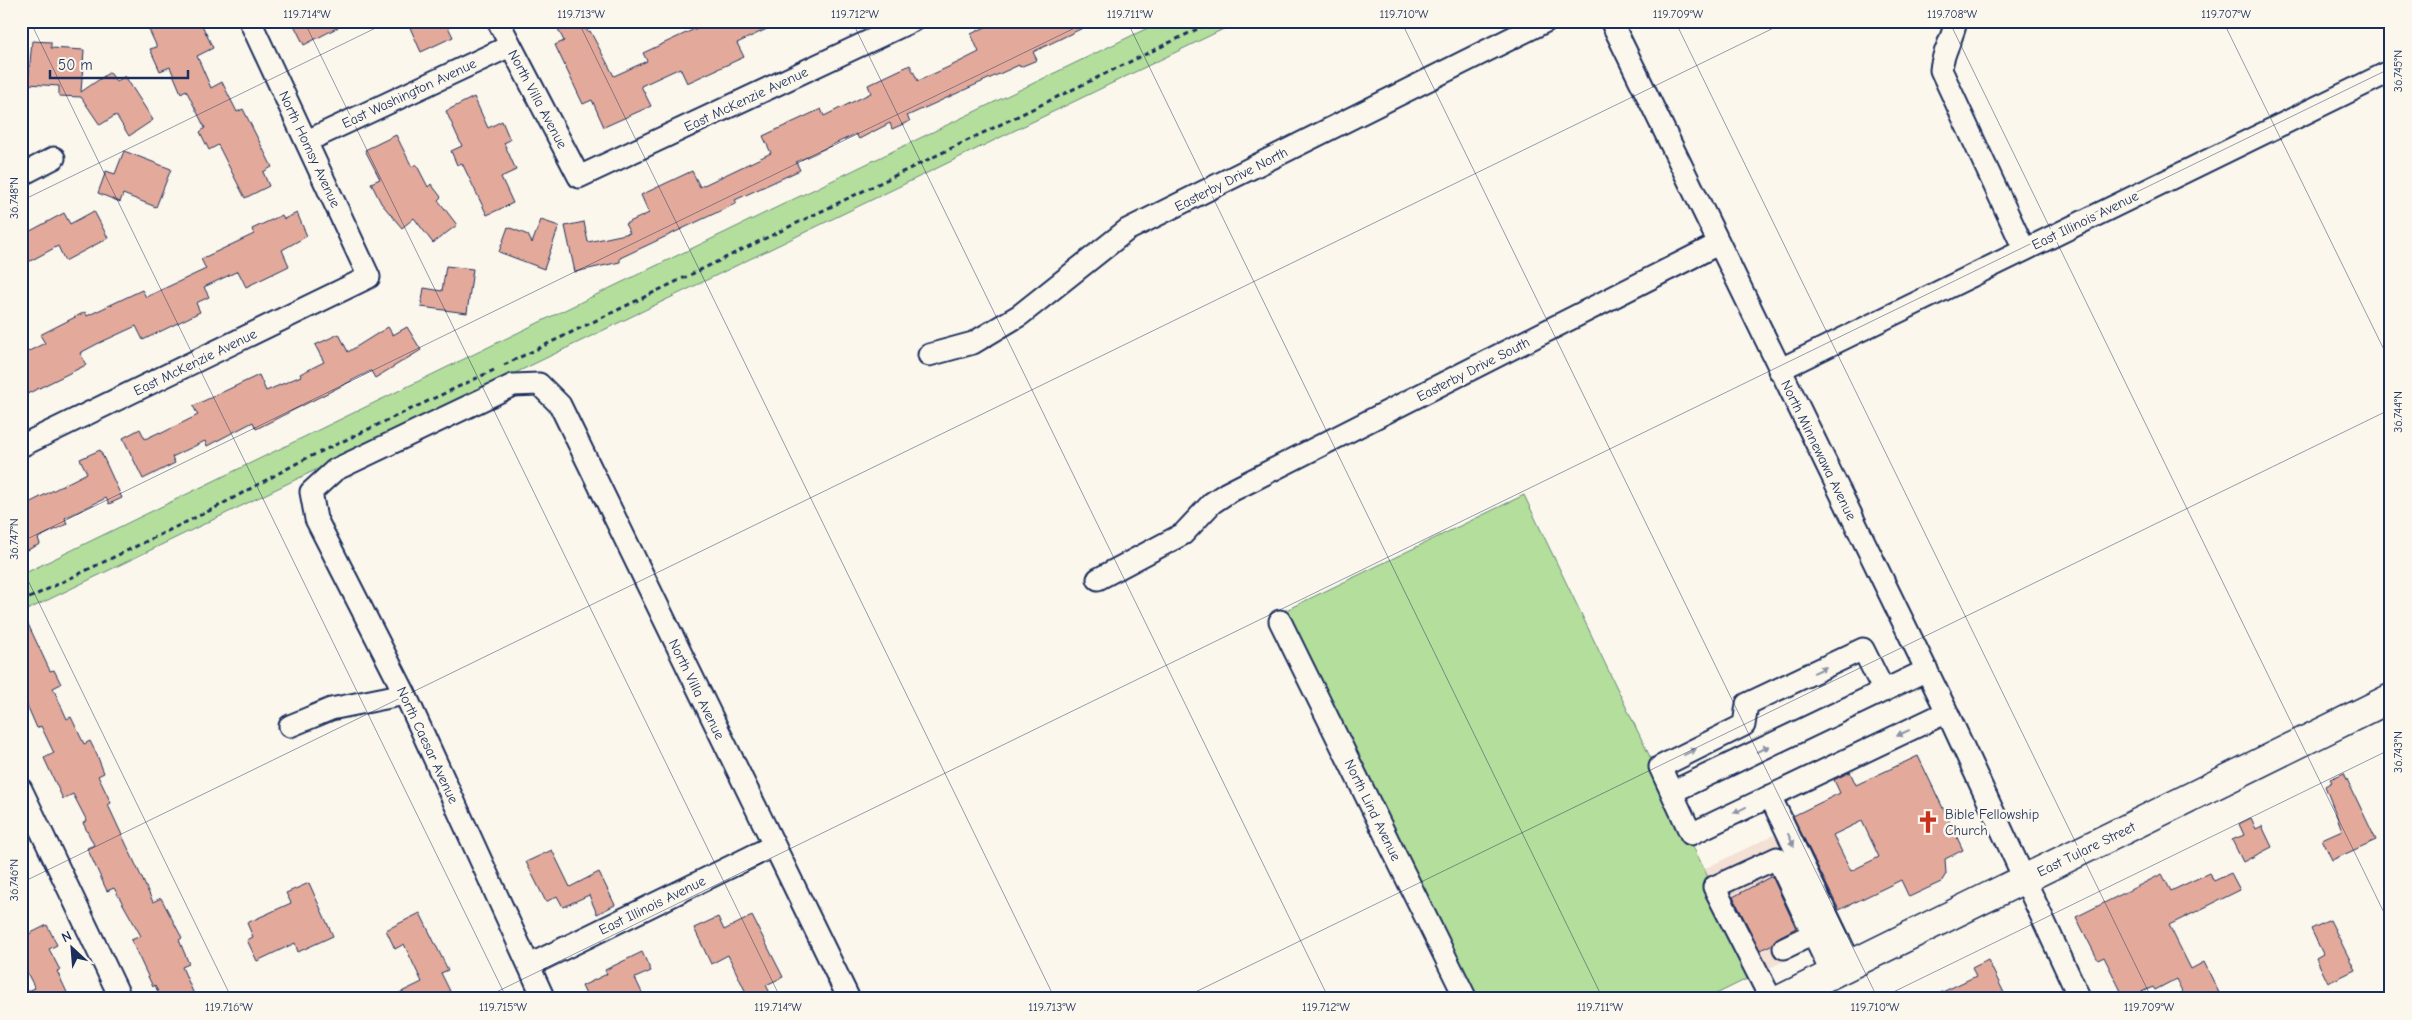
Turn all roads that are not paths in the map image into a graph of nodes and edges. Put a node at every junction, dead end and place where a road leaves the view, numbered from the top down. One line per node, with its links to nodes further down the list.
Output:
1 (250, 21): 10 (street, North Homsy Avenue)
2 (498, 21): 8 (street, North Villa Avenue)
3 (912, 21): 7 (street, East McKenzie Avenue)
4 (1546, 21): 17 (street, Easterby Drive North)
5 (1611, 21): 14 (street, North Minnewawa Avenue)
6 (1956, 21): 15 (street)
7 (881, 28): 13 (street, East McKenzie Avenue)
8 (510, 46): 10 (street, East Washington Avenue); 13 (street, North Villa Avenue)
9 (2391, 71): 15 (street, East Illinois Avenue)
10 (307, 141): 16 (street, North Homsy Avenue)
11 (54, 158): 12 (street)
12 (21, 174)
13 (579, 177)
14 (1718, 244): 18 (street, North Minnewawa Avenue); 21 (street, Easterby Drive South)
15 (2024, 249): 18 (street, East Illinois Avenue)
16 (369, 277): 20 (street, East McKenzie Avenue)
17 (929, 355)
18 (1779, 370): 23 (street, North Minnewawa Avenue)
19 (539, 384): 25 (street, North Caesar Avenue); 32 (street, North Villa Avenue)
20 (21, 446)
21 (1098, 579)
22 (1280, 621): 41 (street, North Lind Avenue)
23 (1927, 670): 24 (street); 27 (street, North Minnewawa Avenue)
24 (1884, 691): 30 (street, one-way to 24); 30 (street, one-way to 24)
25 (405, 694): 28 (street); 36 (street, North Caesar Avenue)
26 (2391, 698): 33 (main road, East Tulare Street)
27 (1947, 712): 31 (street, one-way to 31); 33 (street, North Minnewawa Avenue)
28 (290, 726)
29 (21, 789): 38 (street)
30 (1672, 792): 31 (street, one-way to 30)
31 (1770, 796): 37 (street, one-way to 37)
32 (773, 846): 36 (street, East Illinois Avenue); 40 (street, North Villa Avenue)
33 (2025, 880): 37 (main road, East Tulare Street); 44 (street, North Minnewawa Avenue)
34 (1814, 934): 35 (street); 37 (street); 42 (street)
35 (1784, 948)
36 (530, 965): 39 (street, North Caesar Avenue)
37 (1842, 969): 43 (main road, East Tulare Street)
38 (121, 999)
39 (544, 999)
40 (849, 999)
41 (1466, 999)
42 (1771, 999)
43 (1781, 999)
44 (2080, 999)

